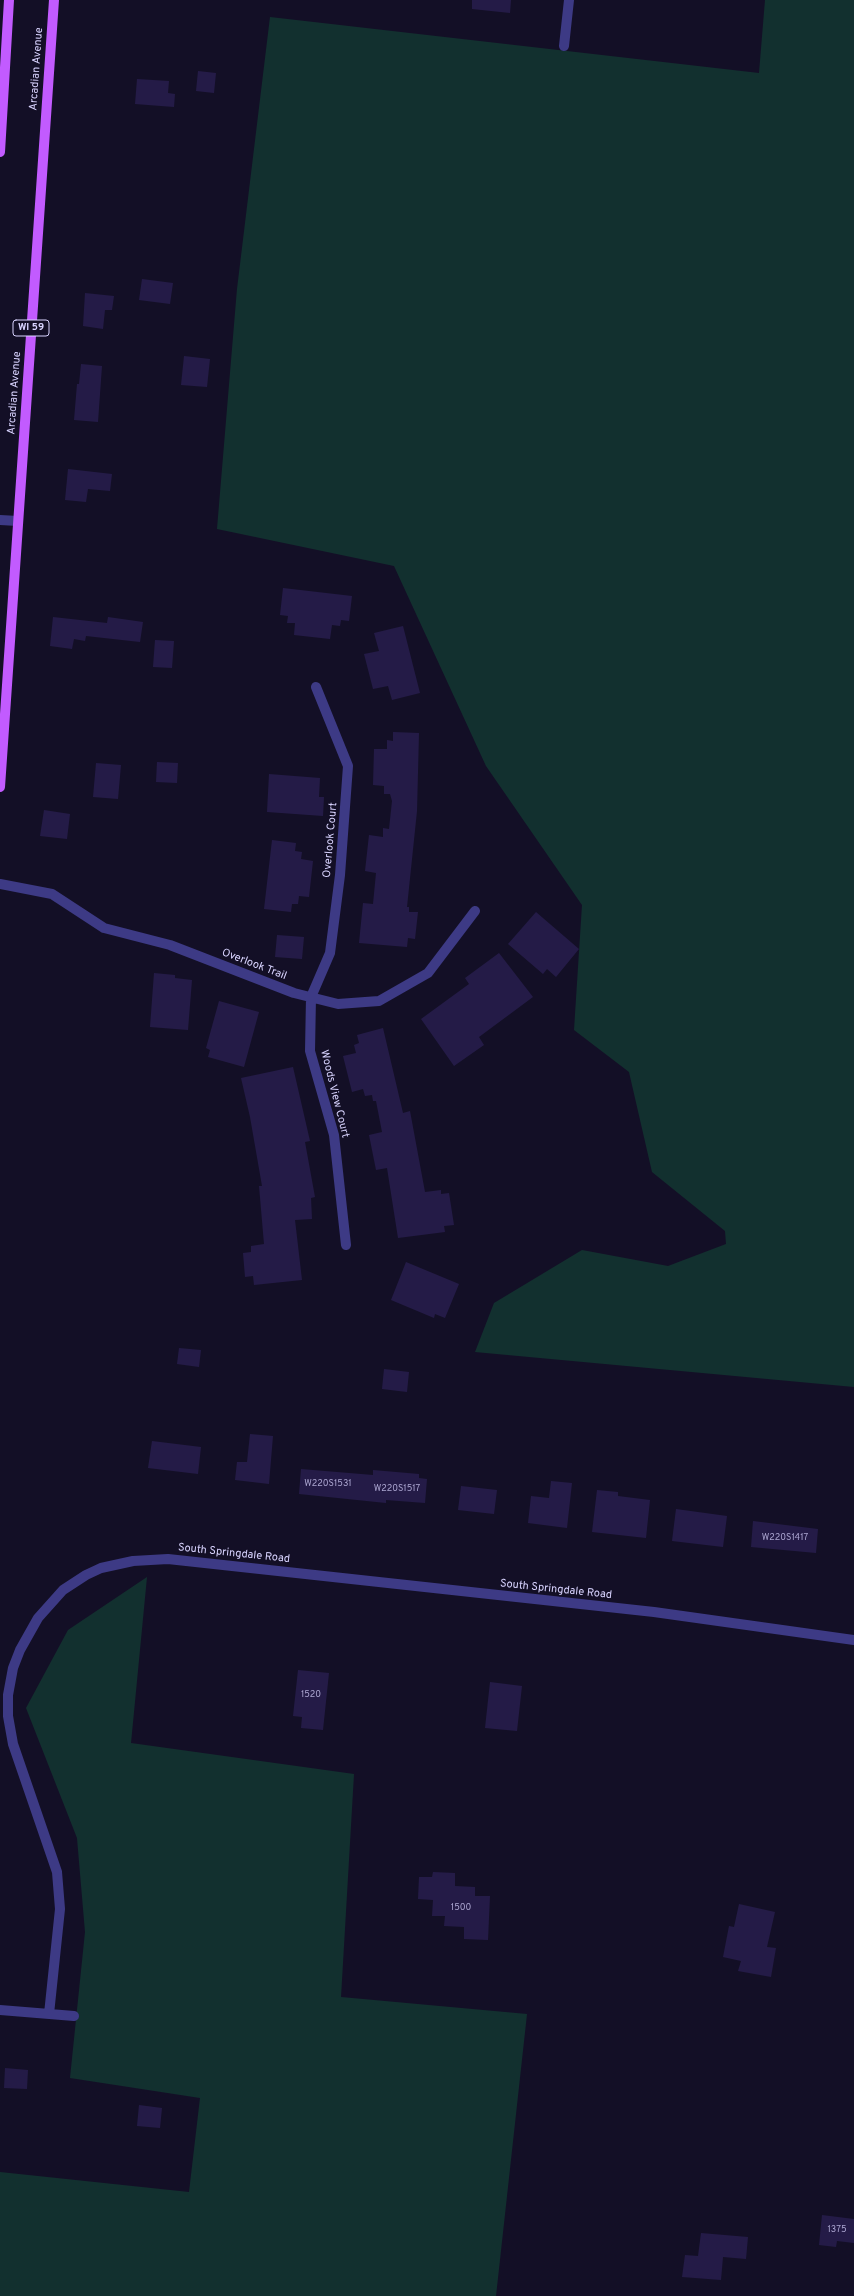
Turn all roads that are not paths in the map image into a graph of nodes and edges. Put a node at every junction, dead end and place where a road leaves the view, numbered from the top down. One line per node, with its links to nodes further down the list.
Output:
1 (10, 0): 5 (main road)
2 (54, 0): 7 (main road, Arcadian Avenue / WI 59)
3 (569, 0): 4 (street)
4 (564, 46)
5 (0, 152)
6 (0, 520): 7 (street)
7 (18, 521): 9 (main road, Arcadian Avenue / WI 59)
8 (316, 687): 12 (street, Overlook Court)
9 (0, 787)
10 (0, 884): 12 (street, Overlook Trail)
11 (475, 911): 12 (street, Overlook Trail)
12 (311, 997): 13 (street, Woods View Court)
13 (346, 1245)
14 (854, 1640): 16 (street, South Springdale Road)
15 (0, 2010): 16 (street)
16 (49, 2014): 17 (street)
17 (74, 2016)

